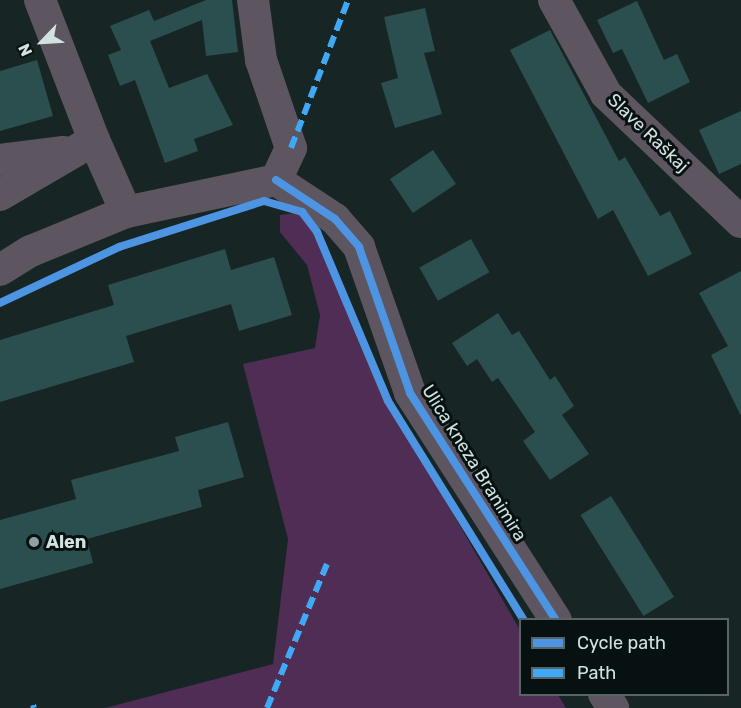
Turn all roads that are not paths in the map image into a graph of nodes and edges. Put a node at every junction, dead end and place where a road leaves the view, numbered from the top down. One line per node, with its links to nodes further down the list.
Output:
1 (40, 0): 4 (street)
2 (253, 0): 6 (street)
3 (554, 0): 9 (street, Slave Raškaj)
4 (85, 145): 5 (street); 7 (street); 8 (street)
5 (0, 160)
6 (276, 180): 8 (street); 11 (street, Ulica kneza Branimira)
7 (0, 195)
8 (126, 212): 10 (street)
9 (741, 222)
10 (0, 270)
11 (555, 618)

